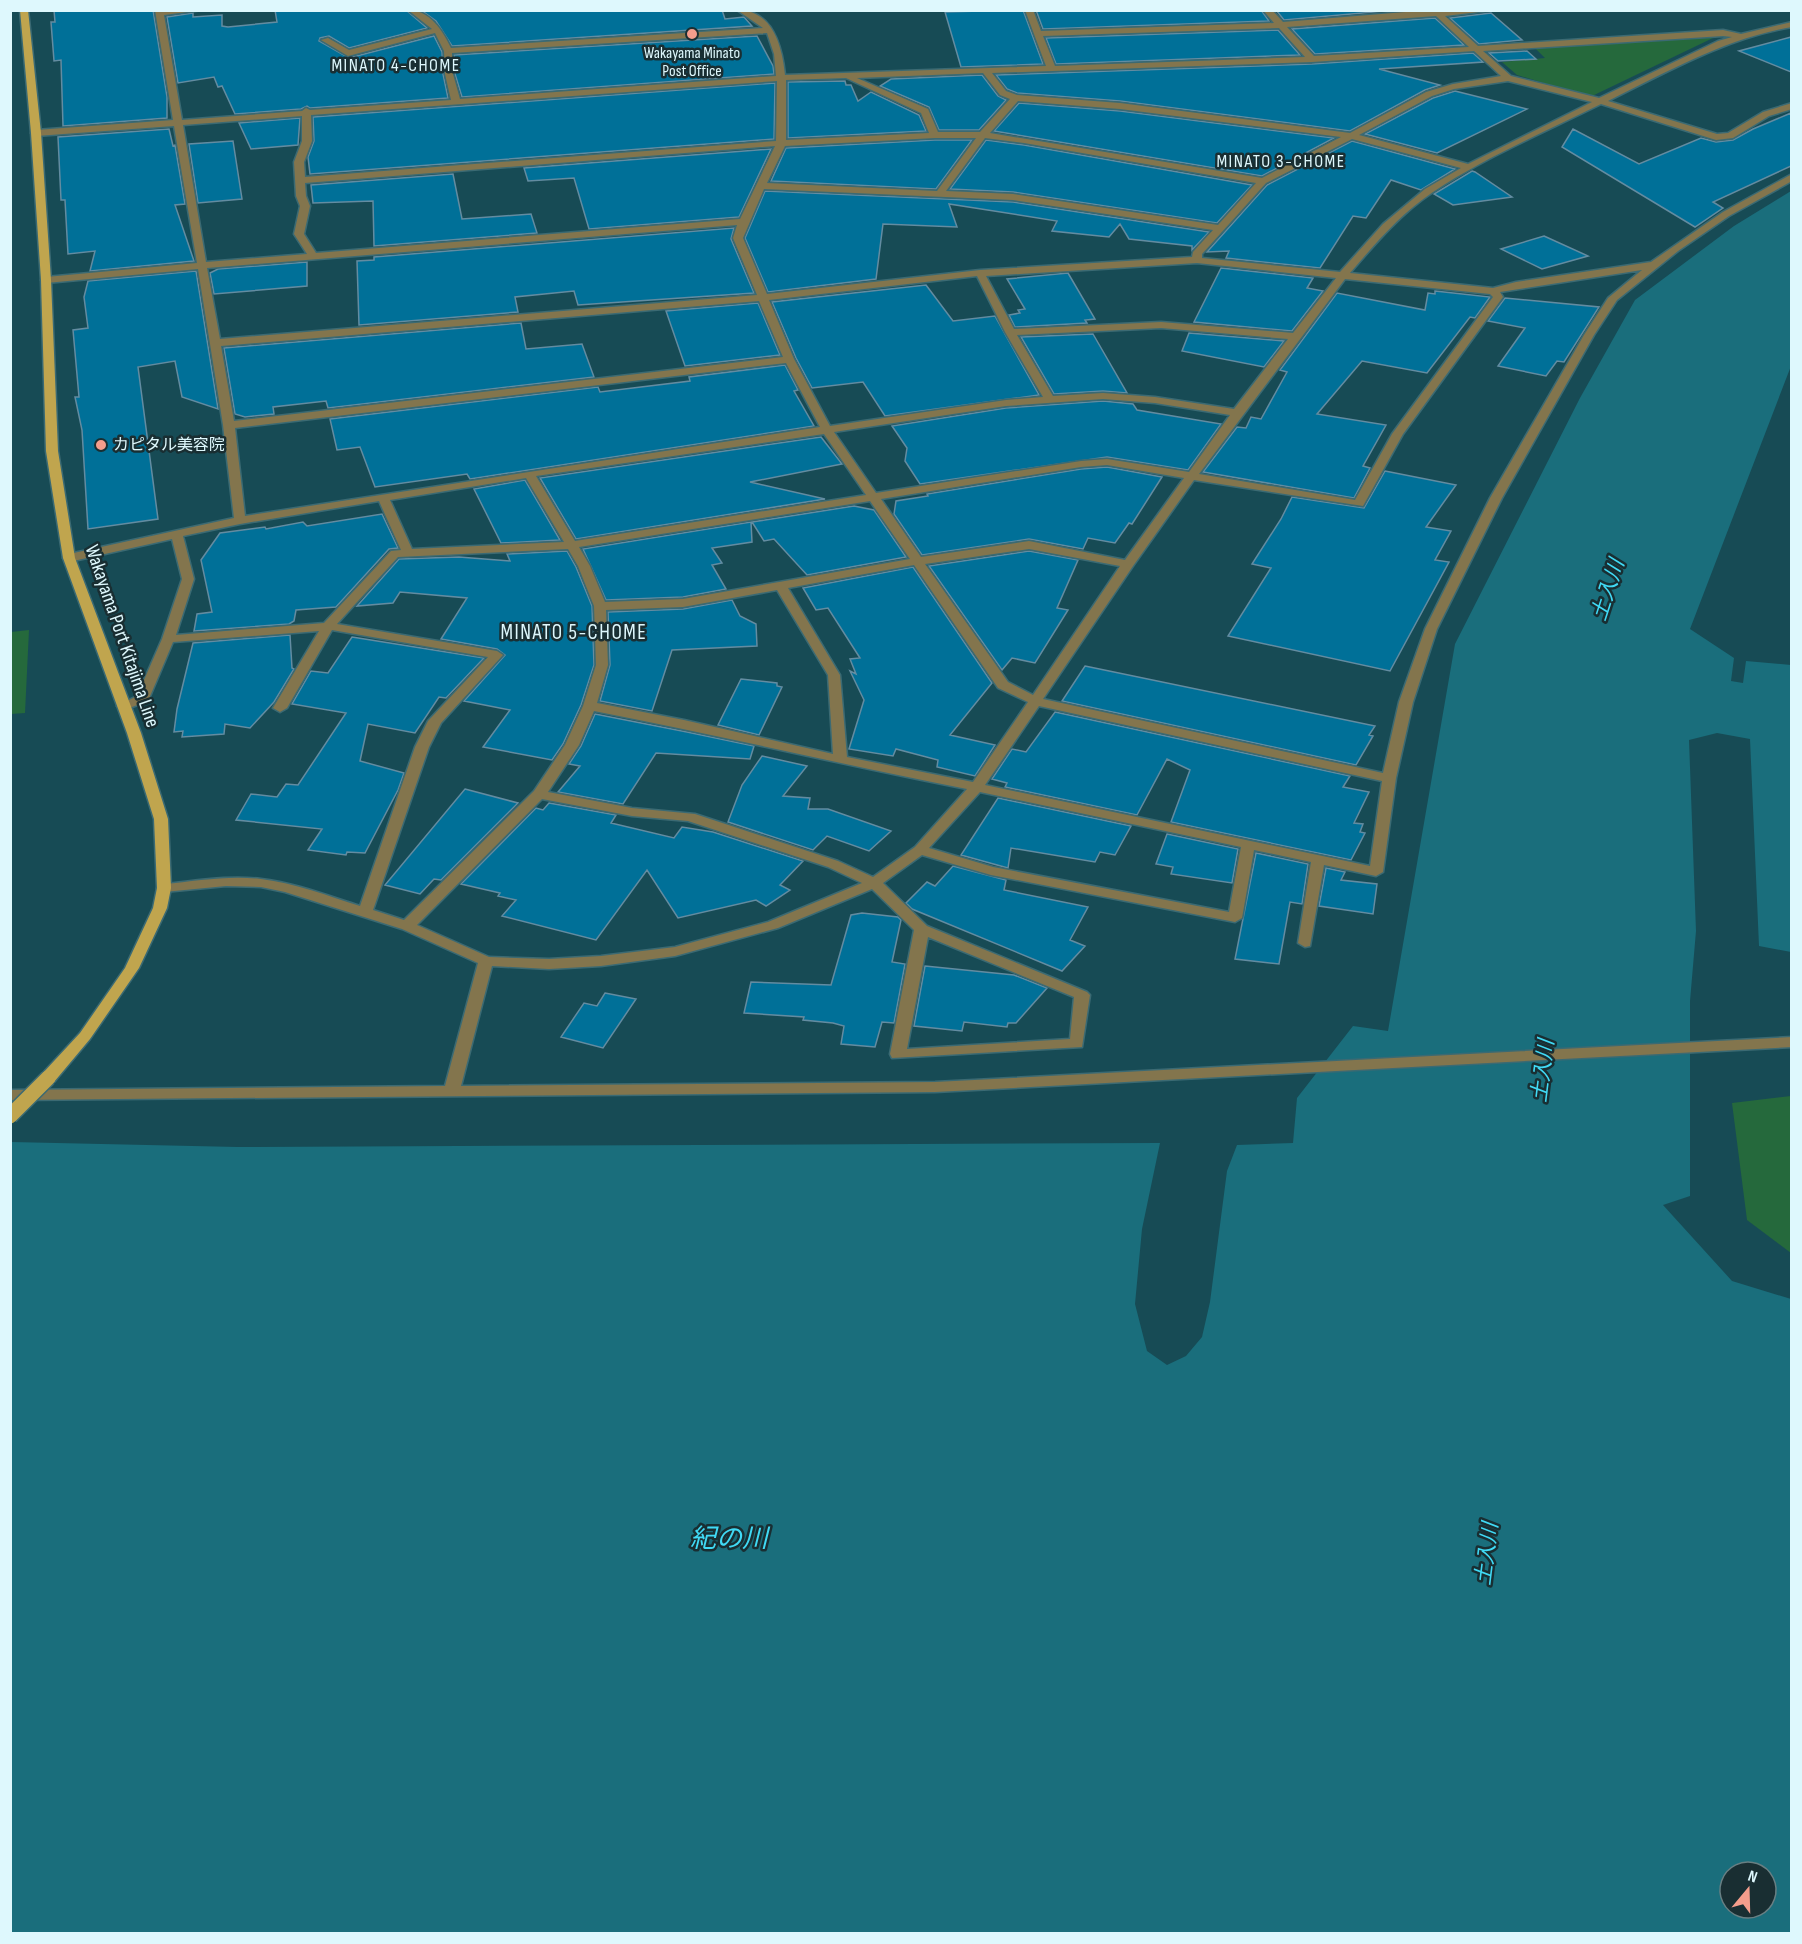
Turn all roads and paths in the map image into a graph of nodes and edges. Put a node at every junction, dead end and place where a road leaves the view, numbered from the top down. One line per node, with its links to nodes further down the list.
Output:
1 (24, 10): 31 (main road, Wakayama Port Kitajima Line)
2 (198, 10): 8 (street)
3 (412, 10): 12 (street)
4 (741, 10): 13 (street)
5 (1029, 10): 14 (street)
6 (1267, 10): 11 (street)
7 (1491, 10): 9 (street)
8 (159, 12): 30 (street)
9 (1437, 12): 11 (street); 17 (street)
10 (1791, 24): 15 (street)
11 (1280, 25): 14 (street); 19 (street)
12 (438, 30): 16 (street); 18 (street)
13 (770, 30): 18 (street); 23 (street)
14 (1038, 34): 20 (street)
15 (1744, 36): 17 (street); 27 (street)
16 (325, 40)
17 (1477, 47): 19 (street); 24 (street)
18 (448, 51): 26 (street)
19 (1312, 59): 20 (street)
20 (1052, 67): 21 (street)
21 (985, 70): 22 (street); 25 (street)
22 (844, 76): 23 (street); 32 (street)
23 (781, 78): 26 (street); 35 (street)
24 (1508, 78): 27 (street); 34 (street)
25 (1016, 98): 33 (street); 34 (street)
26 (456, 101): 29 (street)
27 (1600, 101): 28 (street); 36 (street)
28 (1791, 106)
29 (306, 111): 30 (street); 38 (street)
30 (177, 121): 31 (street); 46 (street)
31 (36, 133): 50 (main road, Wakayama Port Kitajima Line)
32 (935, 135): 33 (street); 35 (street)
33 (983, 135): 39 (street); 41 (street)
34 (1352, 136): 36 (street); 39 (street)
35 (781, 143): 38 (street); 40 (street)
36 (1469, 167): 49 (street)
37 (1791, 177): 47 (street)
38 (301, 180): 44 (street)
39 (1263, 181): 43 (street)
40 (762, 186): 41 (street); 42 (street)
41 (939, 194): 43 (street)
42 (742, 222): 44 (street); 52 (street)
43 (1219, 228): 45 (street)
44 (313, 256): 46 (street)
45 (1197, 260): 48 (street); 49 (street)
46 (202, 265): 50 (street); 55 (street)
47 (1653, 266): 51 (street); 81 (street)
48 (980, 273): 52 (street); 53 (street)
49 (1342, 276): 51 (street); 54 (street)
50 (46, 280): 69 (main road, Wakayama Port Kitajima Line)
51 (1493, 291): 62 (street)
52 (761, 298): 55 (street); 56 (street)
53 (1010, 332): 54 (street); 57 (street)
54 (1294, 336): 58 (street)
55 (215, 344): 59 (street)
56 (789, 359): 59 (street); 60 (street)
57 (1049, 398): 58 (street); 60 (street)
58 (1238, 413): 62 (street)
59 (229, 425): 65 (street)
60 (826, 429): 61 (street); 64 (street)
61 (529, 474): 63 (street); 67 (street)
62 (1194, 475): 64 (street); 71 (street)
63 (383, 497): 65 (street); 68 (street)
64 (874, 498): 67 (street); 70 (street)
65 (240, 520): 66 (street)
66 (176, 533): 69 (street); 75 (street)
67 (572, 545): 68 (street); 73 (street)
68 (408, 554): 74 (street)
69 (69, 558): 77 (main road, Wakayama Port Kitajima Line)
70 (918, 561): 71 (street); 72 (street); 76 (street)
71 (1128, 564): 76 (street)
72 (780, 585): 73 (street); 80 (street)
73 (600, 606): 78 (street)
74 (328, 626): 75 (street); 79 (street); 89 (street)
75 (168, 639): 77 (street)
76 (1035, 701): 81 (street); 82 (street)
77 (124, 706): 88 (main road, Wakayama Port Kitajima Line)
78 (591, 706): 80 (street); 83 (street)
79 (280, 708)
80 (840, 760): 82 (street)
81 (1389, 778): 86 (street)
82 (976, 787): 84 (street); 85 (street)
83 (539, 794): 87 (street); 90 (street)
84 (1248, 845): 85 (street); 86 (street)
85 (921, 850): 87 (street)
86 (1318, 860): 92 (street)
87 (874, 883): 91 (street); 93 (street)
88 (164, 888): 89 (street); 97 (main road, Wakayama Port Kitajima Line, bridge)
89 (365, 913): 90 (street)
90 (407, 926): 93 (street)
91 (922, 929): 91 (street)
92 (1305, 943)
93 (486, 961): 95 (street)
94 (1791, 1042): 95 (street)
95 (452, 1090): 96 (street)
96 (10, 1095)
97 (10, 1116)

